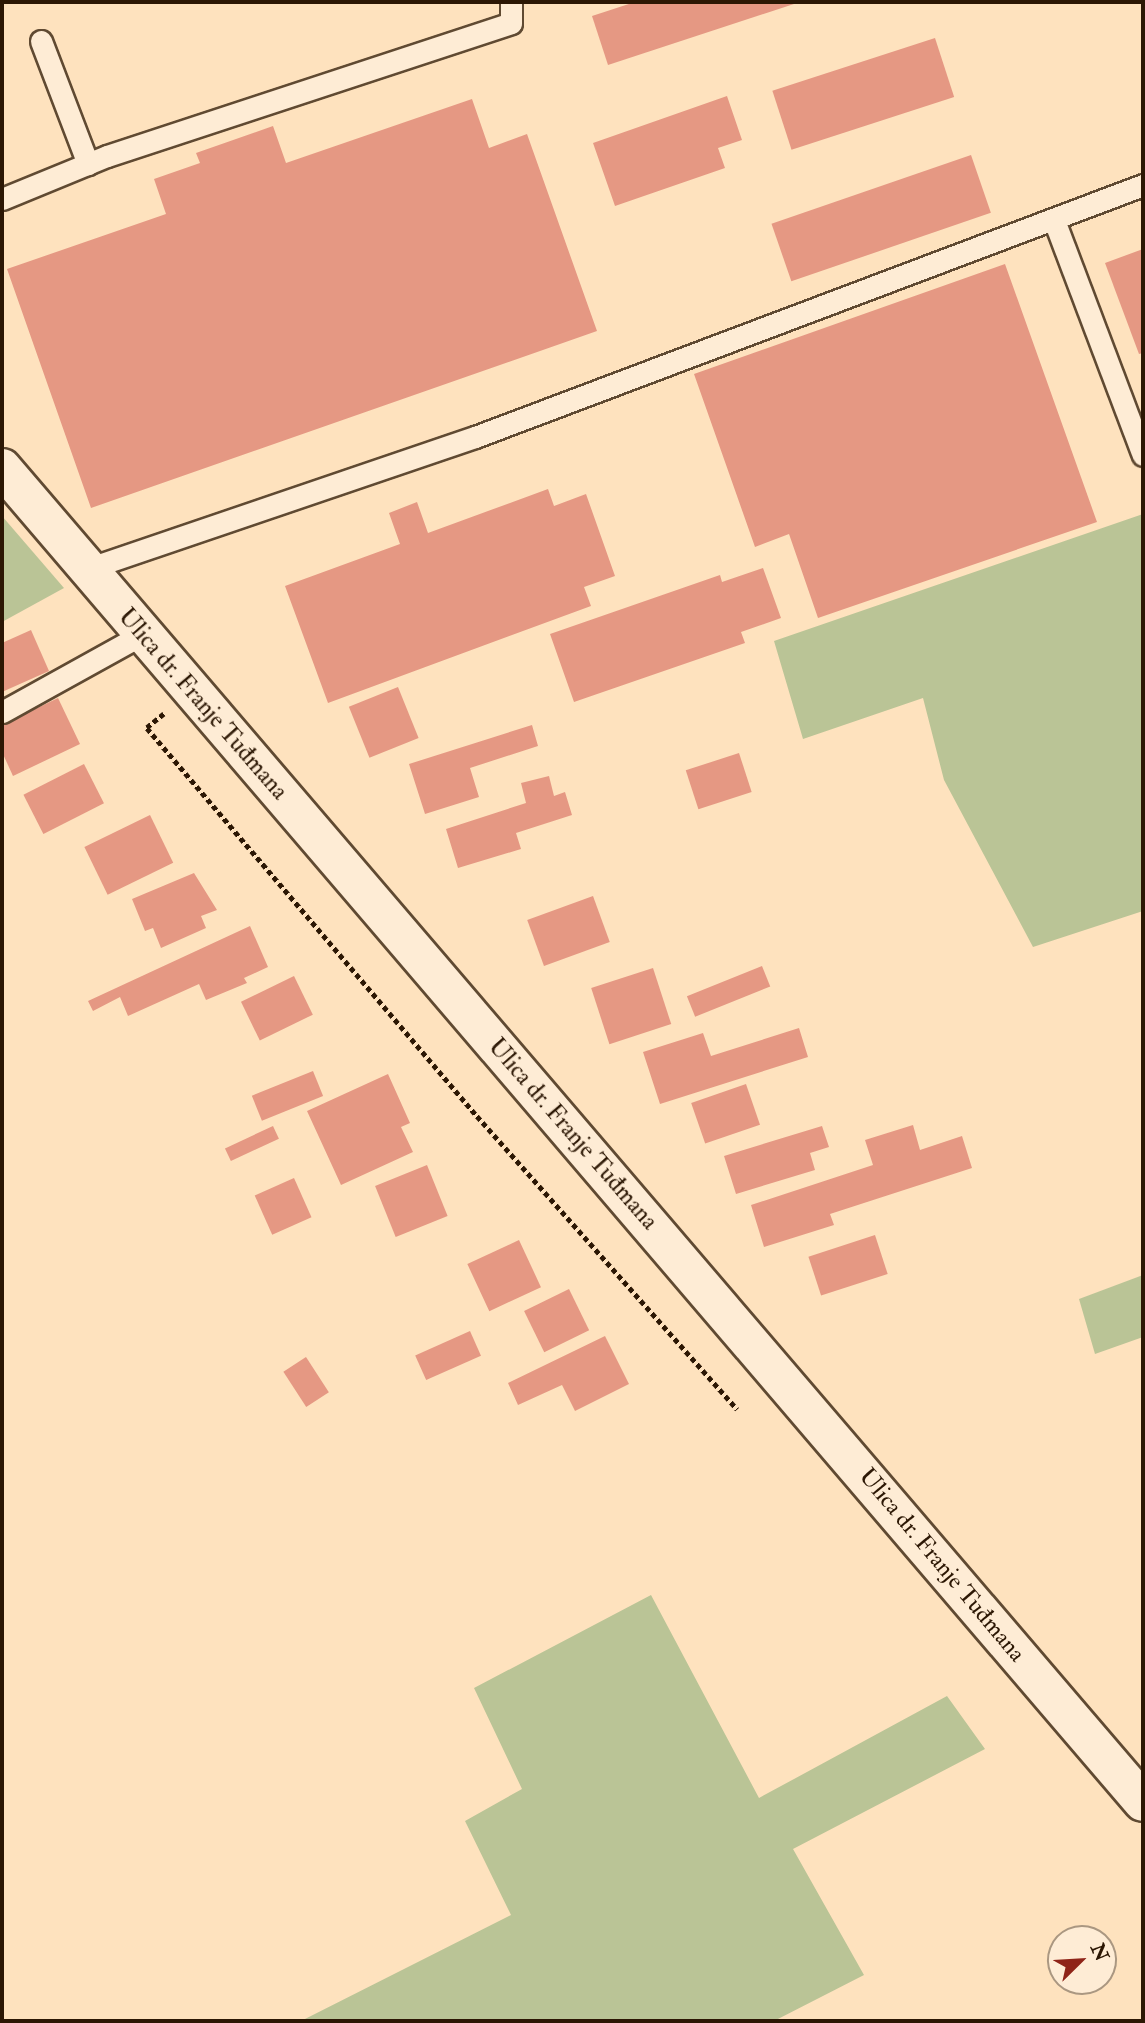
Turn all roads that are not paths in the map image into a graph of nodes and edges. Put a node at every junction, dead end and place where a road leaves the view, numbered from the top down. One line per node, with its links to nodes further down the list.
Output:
1 (511, 2): 3 (lane)
2 (41, 41): 3 (lane)
3 (88, 164): 5 (lane)
4 (1143, 185): 6 (lane)
5 (2, 198)
6 (1054, 220): 7 (lane); 9 (lane)
7 (1143, 455)
8 (2, 468): 9 (main road, Ulica dr. Franje Tuđmana)
9 (87, 569): 10 (main road, Ulica dr. Franje Tuđmana)
10 (143, 634): 11 (lane); 12 (main road, Ulica dr. Franje Tuđmana)
11 (2, 712)
12 (1143, 1802)

